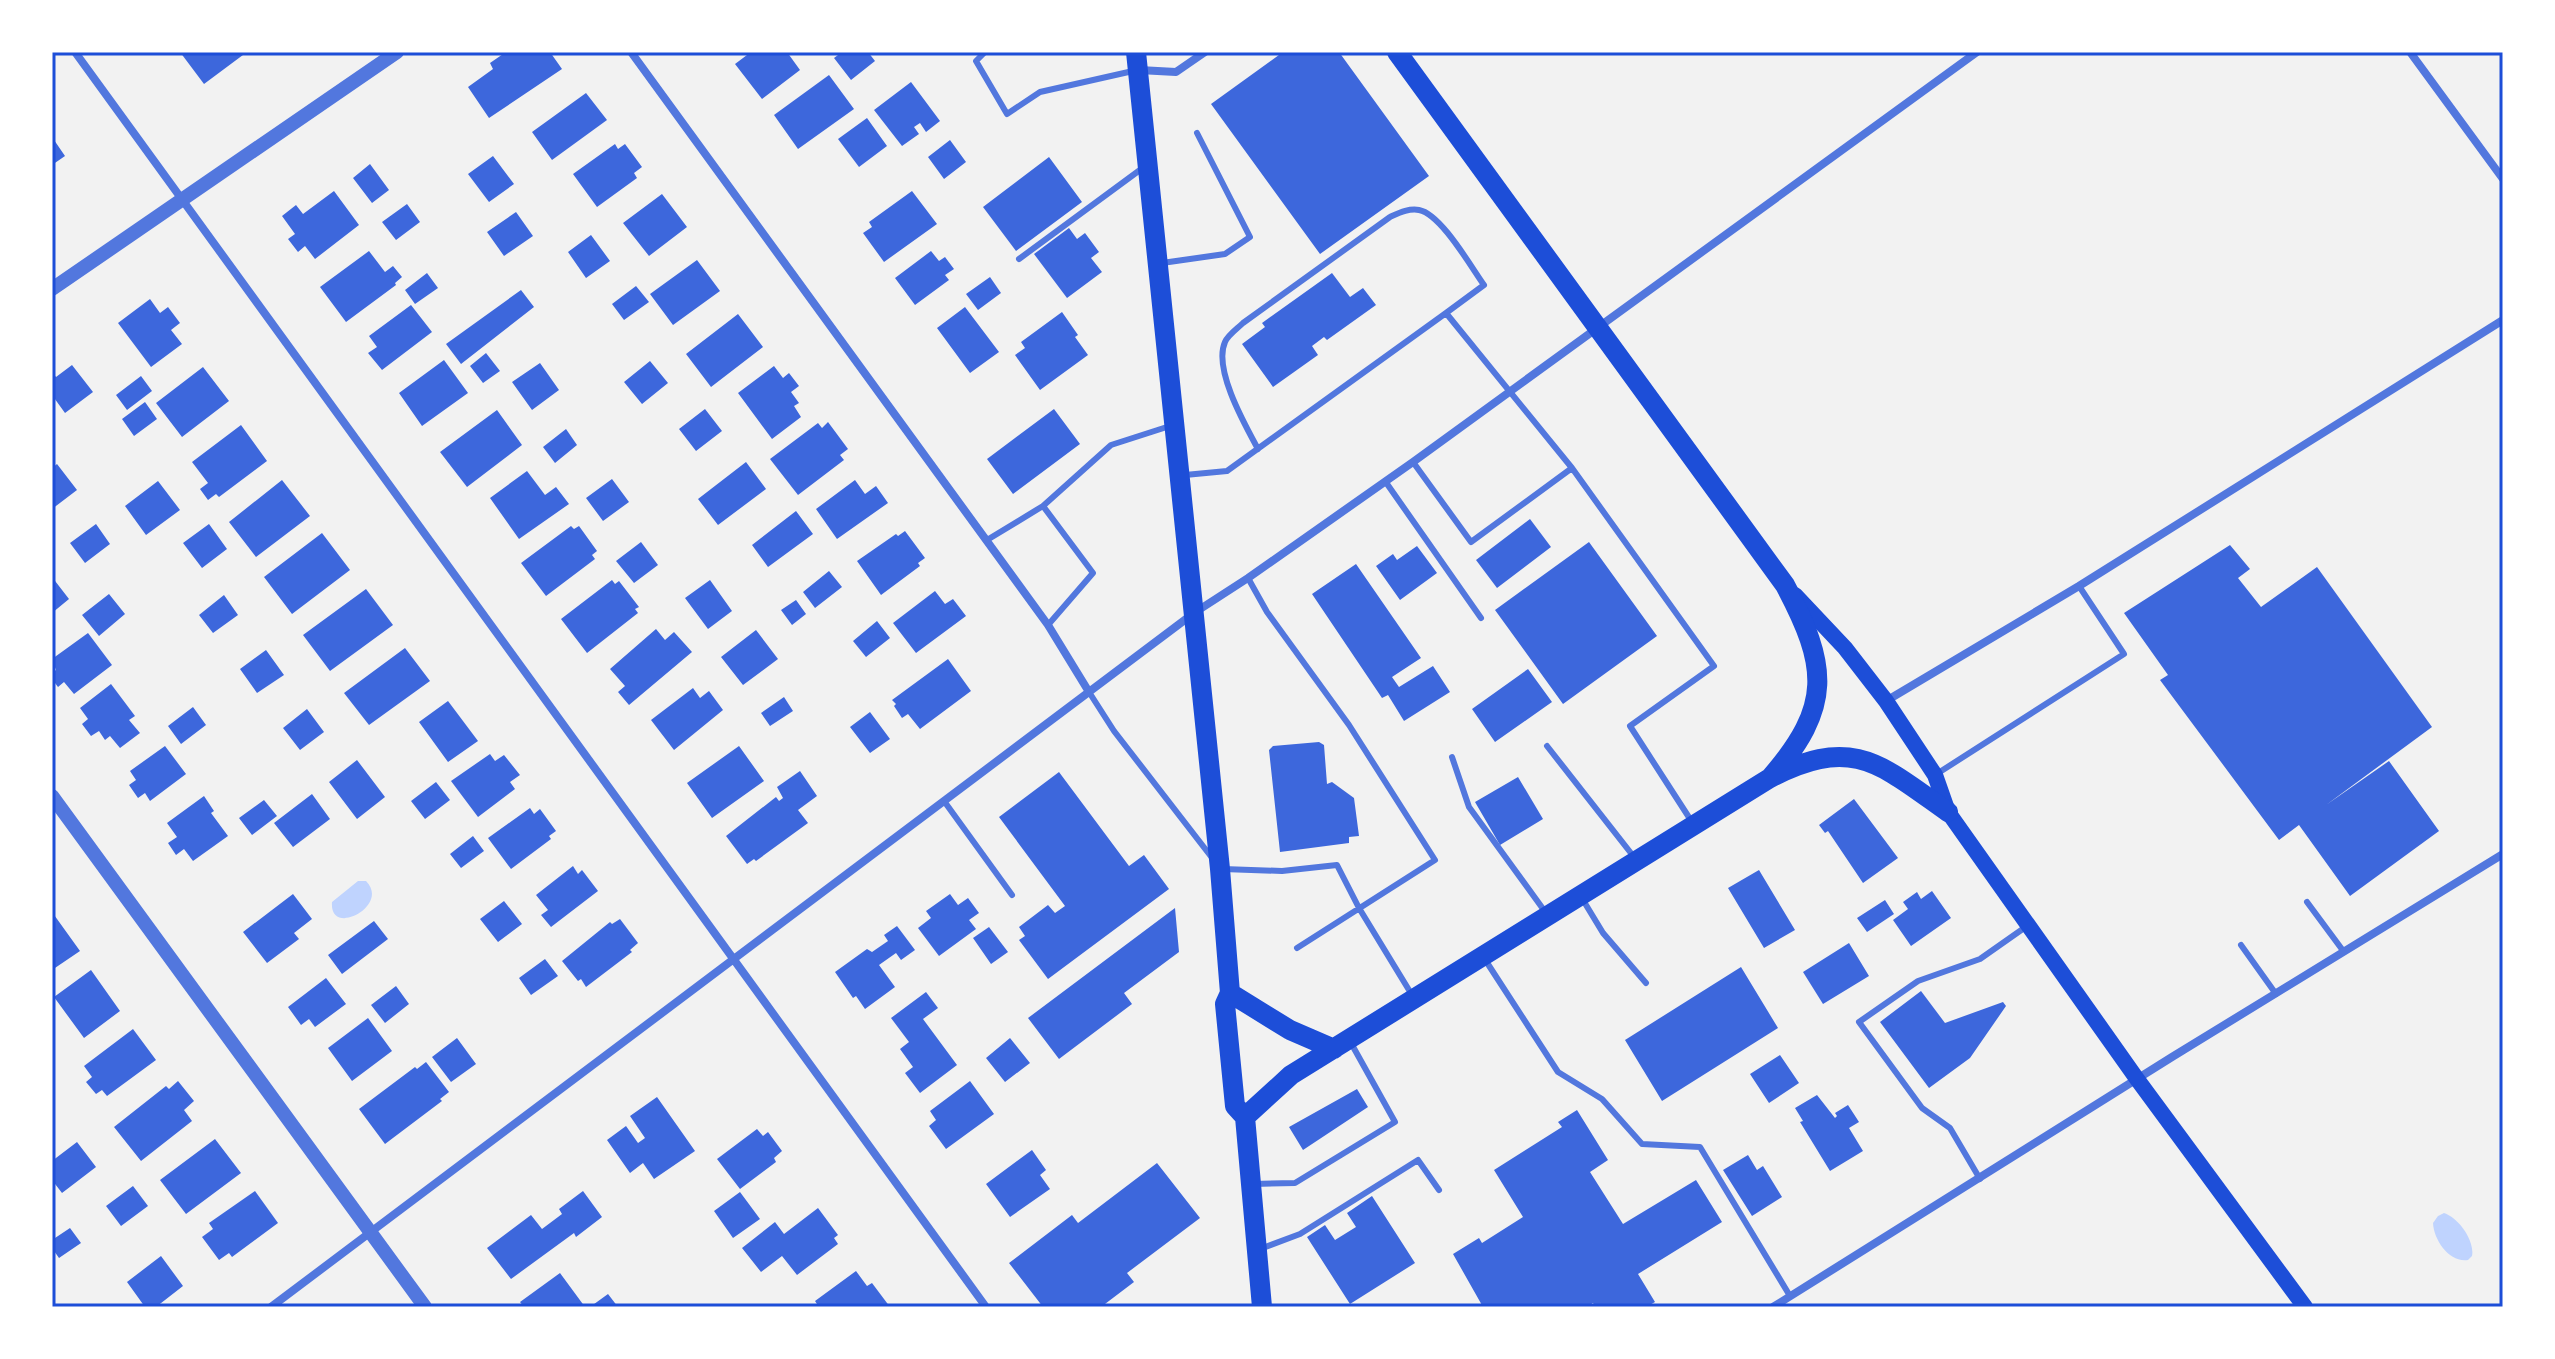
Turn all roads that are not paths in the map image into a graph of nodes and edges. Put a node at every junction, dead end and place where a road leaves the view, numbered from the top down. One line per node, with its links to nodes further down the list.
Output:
1 (75, 52): 13 (street)
2 (397, 52): 13 (street)
3 (631, 52): 28 (street)
4 (985, 52): 9 (lane)
5 (1205, 52): 9 (street)
6 (1397, 52): 19 (main road)
7 (1977, 52): 19 (street)
8 (2410, 52): 12 (street)
9 (1137, 61): 11 (main road)
10 (1197, 133): 15 (lane)
11 (1147, 165): 14 (lane); 15 (main road)
12 (2503, 179)
13 (182, 200): 16 (street); 58 (street)
14 (1019, 259)
15 (1159, 263): 21 (main road)
16 (52, 289)
17 (1446, 313): 20 (lane); 22 (lane); 22 (lane)
18 (2503, 320): 31 (street)
19 (1599, 328): 20 (street); 30 (main road)
20 (1510, 391): 23 (street); 24 (lane)
21 (1176, 424): 25 (main road); 27 (lane)
22 (1258, 449): 25 (lane)
23 (1413, 462): 24 (lane); 26 (street)
24 (1572, 468): 44 (lane)
25 (1181, 476): 32 (main road)
26 (1385, 481): 29 (street); 33 (lane)
27 (1043, 506): 28 (lane); 34 (lane)
28 (987, 540): 34 (street)
29 (1248, 578): 32 (street); 51 (lane)
30 (1785, 585): 36 (main road); 40 (main road)
31 (2079, 586): 36 (street); 39 (lane)
32 (1194, 613): 35 (street); 47 (main road)
33 (1481, 618)
34 (1048, 625): 35 (street)
35 (1089, 692): 42 (street); 47 (lane)
36 (1886, 701): 39 (main road)
37 (1547, 746): 46 (lane)
38 (1452, 757): 52 (lane)
39 (1935, 775): 43 (main road)
40 (1770, 778): 43 (main road); 44 (main road)
41 (52, 796): 69 (street)
42 (944, 801): 48 (lane); 58 (street)
43 (1948, 812): 53 (main road)
44 (1694, 825): 46 (main road)
45 (2503, 854): 56 (street)
46 (1637, 861): 49 (main road)
47 (1220, 869): 51 (lane); 60 (main road)
48 (1012, 895)
49 (1580, 896): 52 (main road); 59 (lane)
50 (2307, 902): 56 (lane)
51 (1359, 908): 55 (lane); 62 (lane)
52 (1548, 916): 57 (main road)
53 (2028, 925): 64 (main road); 66 (lane)
54 (2241, 945): 61 (lane)
55 (1297, 948)
56 (2344, 952): 61 (street)
57 (1483, 956): 62 (main road); 71 (lane)
58 (734, 959): 69 (street); 74 (street)
59 (1646, 983)
60 (1230, 993): 63 (main road); 65 (main road)
61 (2276, 995): 64 (street)
62 (1415, 999): 63 (main road)
63 (1341, 1044): 65 (main road); 67 (lane)
64 (2137, 1079): 66 (street); 77 (main road)
65 (1245, 1117): 67 (main road)
66 (1980, 1179): 71 (street)
67 (1250, 1184): 70 (main road)
68 (1439, 1190): 70 (lane)
69 (371, 1232): 72 (street); 73 (street)
70 (1256, 1250): 75 (main road)
71 (1790, 1296): 76 (street)
72 (271, 1307)
73 (425, 1307)
74 (986, 1307)
75 (1262, 1307)
76 (1773, 1307)
77 (2305, 1307)

